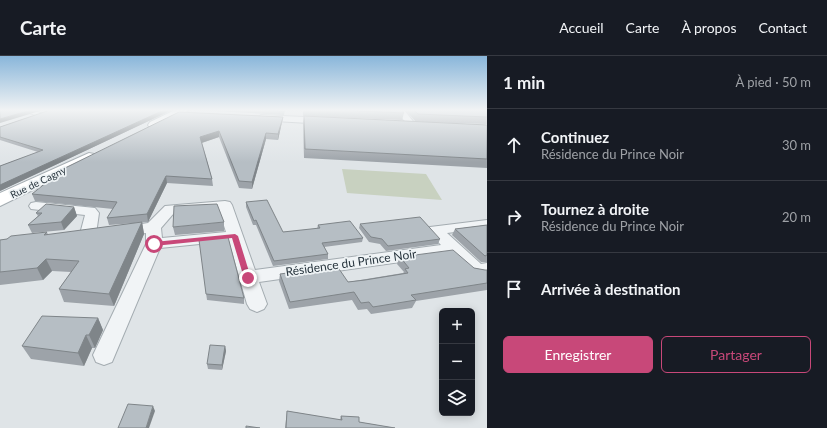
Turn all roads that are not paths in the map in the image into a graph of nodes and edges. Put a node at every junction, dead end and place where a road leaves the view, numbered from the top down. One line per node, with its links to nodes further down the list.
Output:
1 (150, 127): 2 (main road)
2 (139, 132)
3 (99, 151): 4 (main road, Rue de Cagny)
4 (0, 200)
5 (36, 206): 7 (street)
6 (487, 224): 9 (street)
7 (154, 235): 8 (street); 8 (street); 13 (street)
8 (235, 236): 11 (street)
9 (454, 249): 10 (street); 11 (street, Résidence du Prince Noir)
10 (487, 269)
11 (248, 278): 12 (street)
12 (257, 304)
13 (104, 354)

